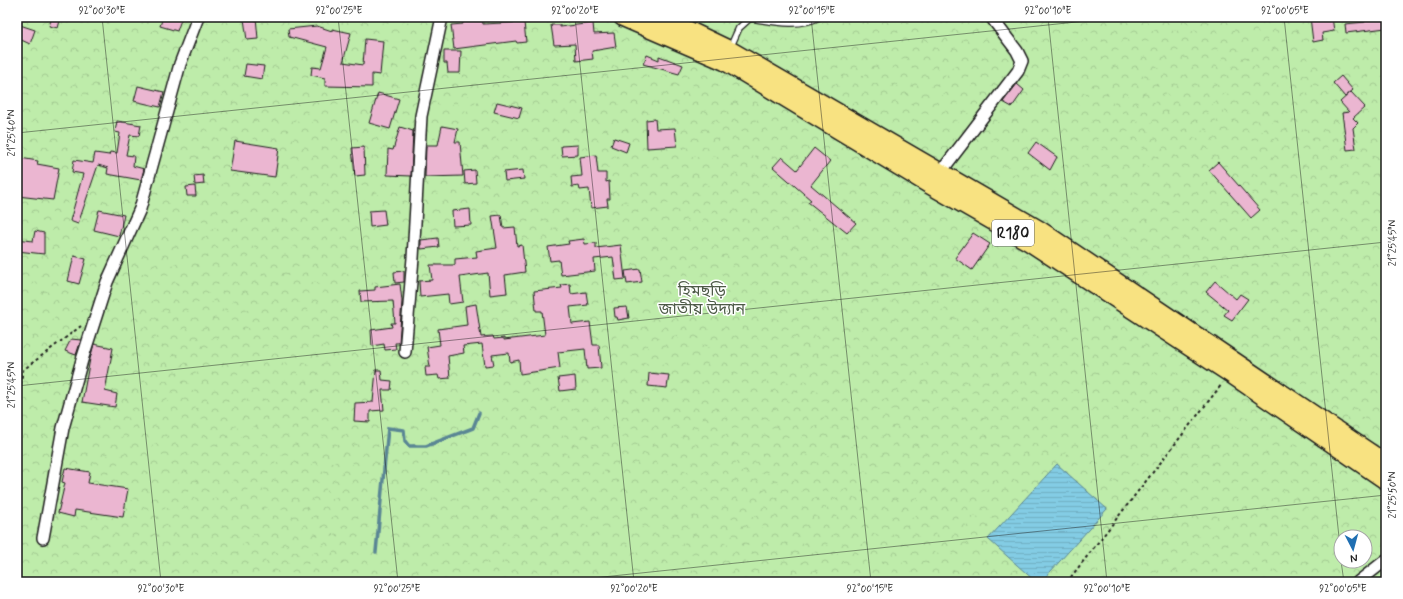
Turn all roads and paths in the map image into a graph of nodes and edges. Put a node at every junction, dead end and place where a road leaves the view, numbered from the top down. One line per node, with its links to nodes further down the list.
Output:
1 (198, 17): 9 (street)
2 (442, 17): 10 (street)
3 (623, 17): 11 (main road, R180)
4 (660, 17): 7 (main road, R180)
5 (819, 17): 7 (lane)
6 (991, 17): 8 (street)
7 (729, 50): 8 (main road, R180)
8 (940, 173): 13 (main road, R180)
9 (95, 316): 12 (path); 15 (street)
10 (405, 352)
11 (1230, 374): 14 (main road, R180); 17 (path)
12 (17, 388)
13 (1386, 464)
14 (1386, 480)
15 (43, 538)
16 (1386, 560): 18 (street)
17 (1067, 582)
18 (1358, 582)

